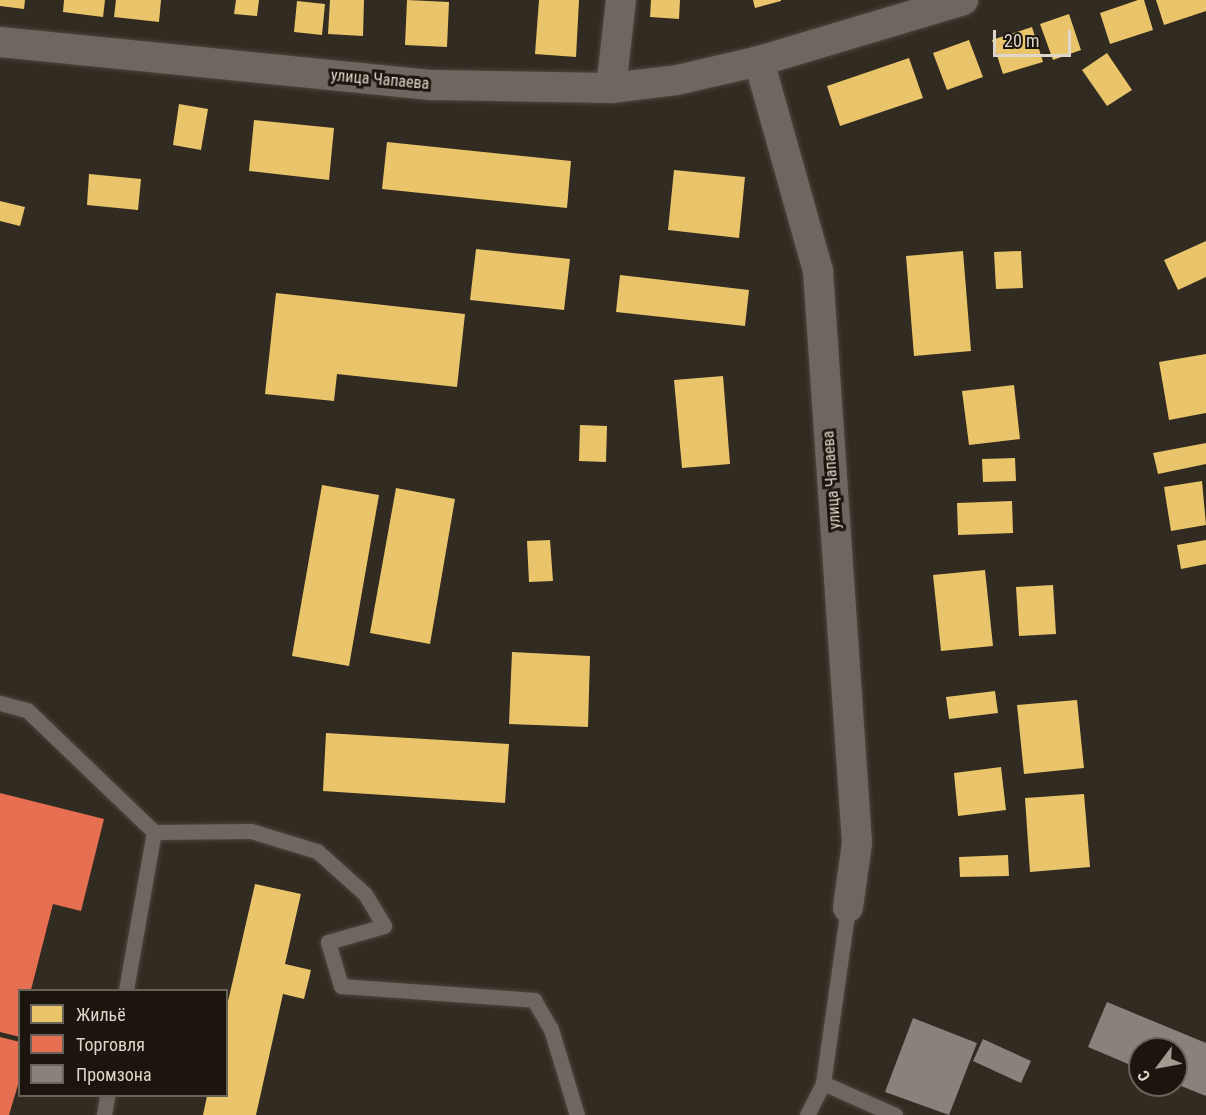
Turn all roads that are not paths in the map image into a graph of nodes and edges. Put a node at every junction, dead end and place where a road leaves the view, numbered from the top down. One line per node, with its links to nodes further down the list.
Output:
1 (621, 0): 5 (street)
2 (963, 0): 4 (street, улица Чапаева)
3 (0, 42): 5 (street, улица Чапаева)
4 (759, 61): 5 (street, улица Чапаева); 8 (street, улица Чапаева)
5 (611, 88)
6 (0, 703): 7 (lane)
7 (154, 832): 9 (lane); 13 (lane)
8 (848, 907): 10 (lane)
9 (126, 989)
10 (824, 1083): 14 (lane); 15 (lane)
11 (107, 1097): 12 (lane)
12 (104, 1115)
13 (577, 1115)
14 (807, 1115)
15 (895, 1115)

